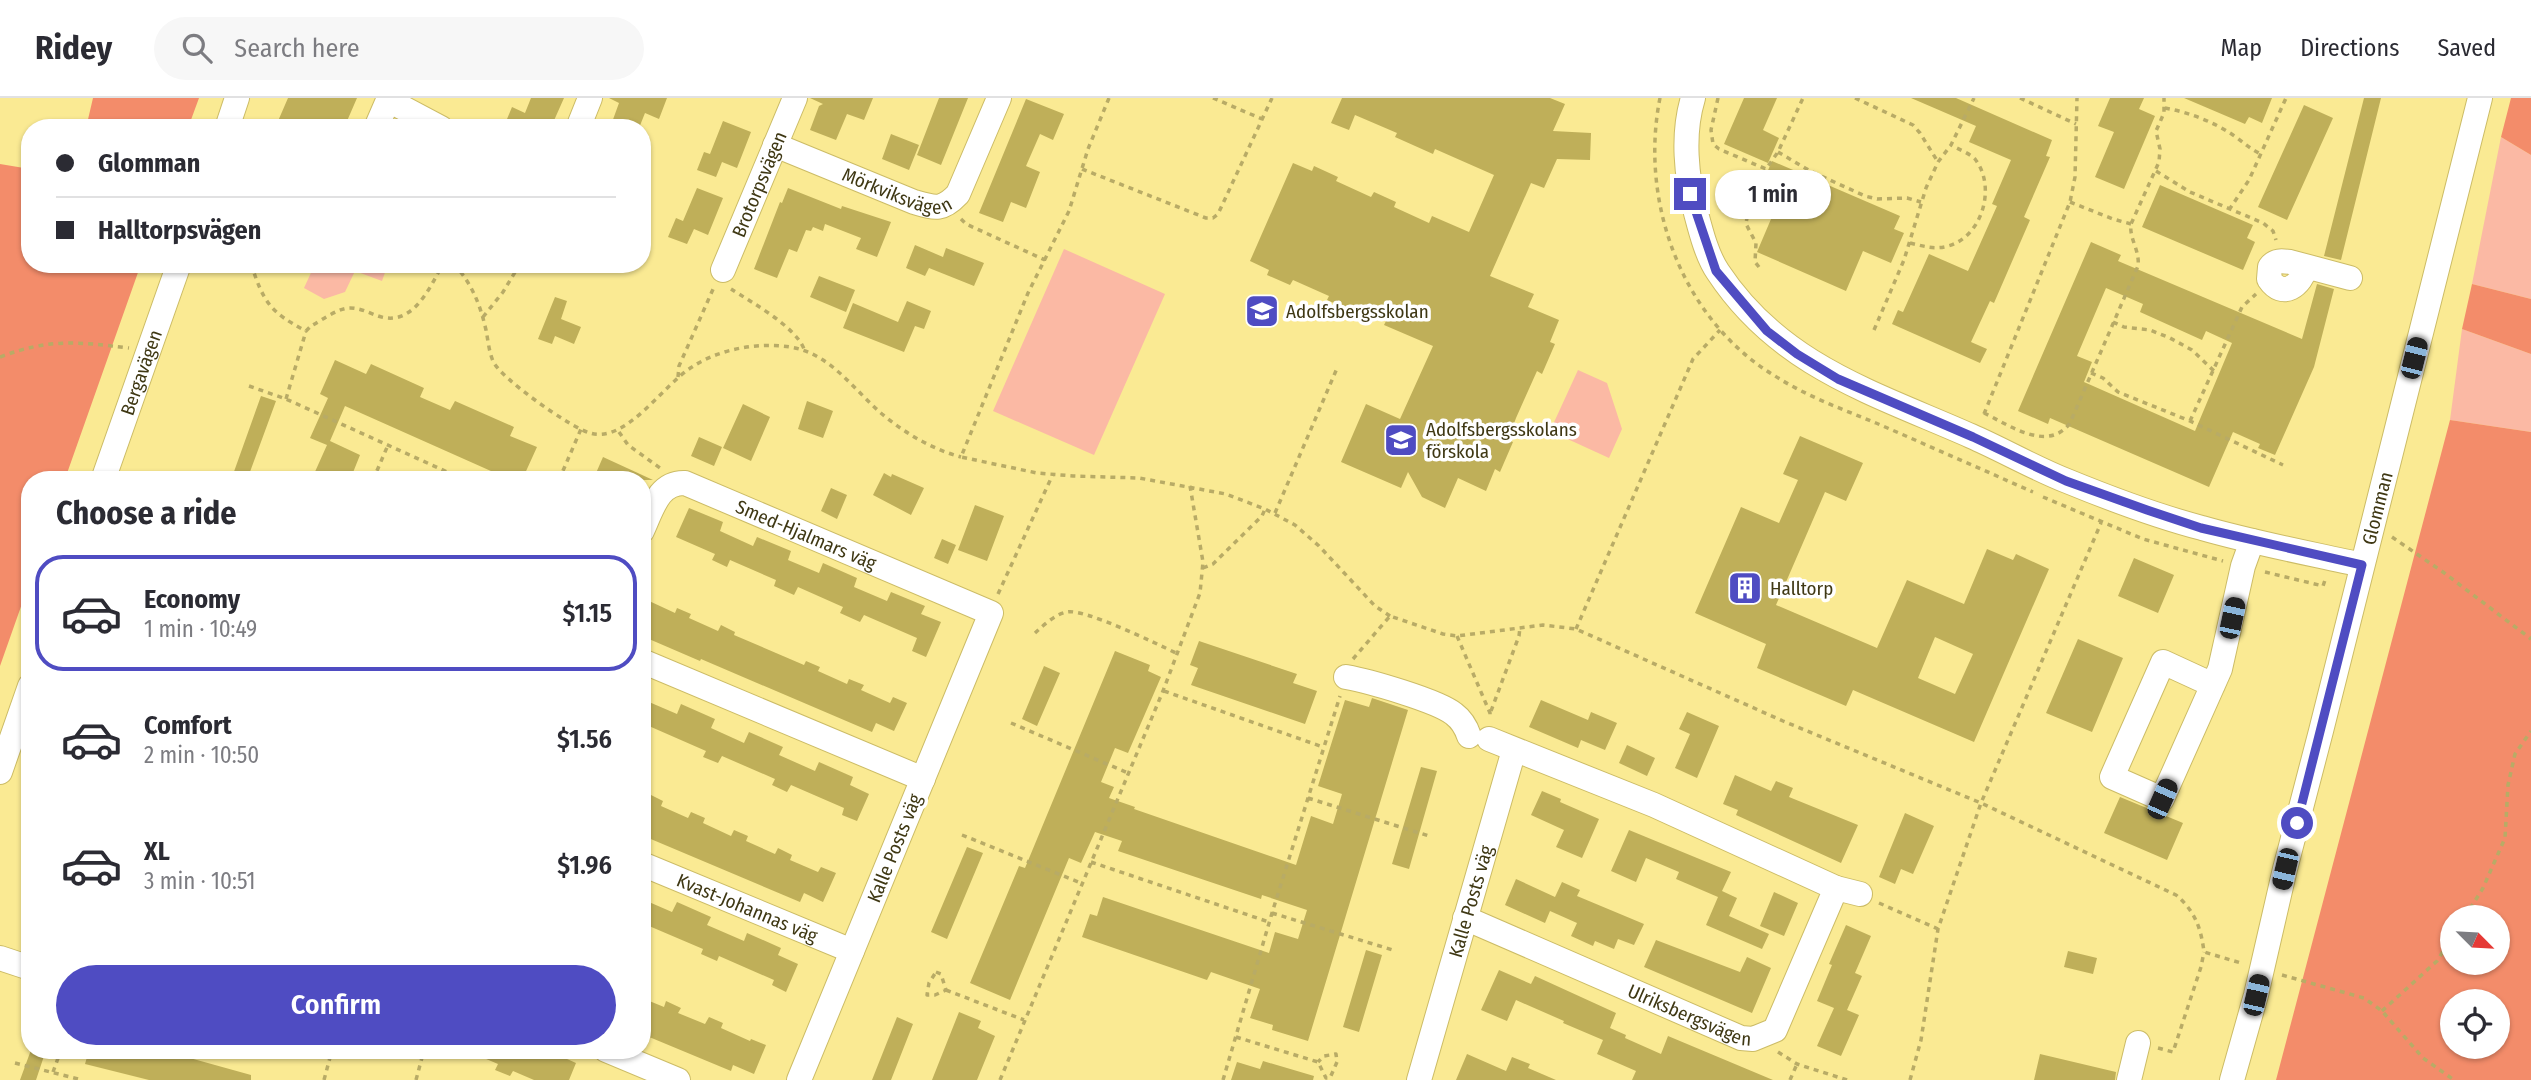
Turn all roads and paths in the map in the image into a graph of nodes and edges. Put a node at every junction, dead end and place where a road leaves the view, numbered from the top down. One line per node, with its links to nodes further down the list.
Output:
1 (237, 98): 20 (street)
2 (590, 98): 23 (street)
3 (795, 98): 26 (street, Brotorpsvägen)
4 (999, 98): 36 (street, Mörkviksvägen)
5 (1108, 98): 31 (path)
6 (1213, 98): 24 (path)
7 (1272, 98): 24 (path)
8 (1693, 98): 68 (street)
9 (1718, 98): 32 (path)
10 (1803, 98): 28 (path)
11 (1855, 98): 30 (path)
12 (1974, 98): 27 (path)
13 (2020, 98): 25 (path)
14 (2077, 98): 25 (path)
15 (2164, 98): 19 (path)
16 (2286, 98): 29 (path)
17 (2480, 98): 84 (street, Glomman)
18 (388, 99): 21 (street); 22 (street)
19 (2165, 108): 29 (path); 33 (path)
20 (230, 119)
21 (380, 119)
22 (425, 119)
23 (582, 119)
24 (1262, 119): 31 (path)
25 (2076, 124): 35 (path)
26 (775, 145): 36 (street, Mörkviksvägen); 48 (street, Brotorpsvägen)
27 (1951, 145): 30 (path); 39 (path)
28 (1778, 152): 32 (path); 34 (path)
29 (2261, 154): 37 (path)
30 (1938, 162): 34 (path)
31 (1082, 169): 40 (path)
32 (1766, 169): 41 (path)
33 (2156, 172): 37 (path); 38 (path)
34 (1921, 202): 39 (path)
35 (2070, 202): 38 (path); 64 (path)
36 (949, 204): 40 (path)
37 (2229, 210): 42 (path)
38 (2131, 223): 51 (path)
39 (1910, 243): 53 (path)
40 (1045, 260): 70 (path)
41 (1759, 267)
42 (2277, 272): 49 (street); 59 (path)
43 (176, 273): 56 (street, Bergavägen)
44 (254, 273): 54 (path)
45 (437, 273): 54 (path)
46 (461, 273): 50 (path)
47 (515, 273): 50 (path)
48 (720, 275): 55 (path); 61 (path)
49 (2350, 278)
50 (483, 317): 66 (path)
51 (2113, 322): 59 (path); 60 (path)
52 (1720, 330): 91 (path)
53 (1874, 330)
54 (306, 331): 63 (path)
55 (804, 349): 61 (path); 70 (path)
56 (149, 351): 57 (path); 73 (street, Bergavägen)
57 (0, 357)
58 (1338, 366): 81 (path)
59 (2214, 371): 65 (path)
60 (2091, 373): 64 (path); 65 (path)
61 (678, 377): 67 (path)
62 (249, 386): 63 (path)
63 (286, 399): 69 (path)
64 (1984, 413): 68 (path)
65 (2190, 421): 71 (path)
66 (581, 429): 67 (path); 75 (path)
67 (618, 432): 77 (path)
68 (1973, 437): 83 (street)
69 (388, 445): 72 (path); 74 (path)
70 (961, 457): 76 (path)
71 (2283, 465)
72 (445, 470)
73 (106, 471)
74 (377, 471)
75 (563, 471)
76 (1053, 474): 78 (path); 88 (path)
77 (669, 485): 80 (street); 88 (street, Smed-Hjalmars väg)
78 (1190, 486): 79 (path); 86 (path)
79 (1265, 509): 81 (path); 86 (path)
80 (651, 511)
81 (1275, 513): 89 (path)
82 (2386, 533): 94 (path)
83 (2252, 541): 84 (street); 85 (street)
84 (2362, 565): 129 (street, Glomman)
85 (2243, 566): 87 (path); 98 (street); 111 (path)
86 (1203, 568): 95 (path)
87 (2323, 586)
88 (993, 607): 109 (street, Kalle Posts väg)
89 (1390, 617): 93 (path); 97 (path)
90 (1520, 627): 91 (path); 93 (path); 101 (path)
91 (1576, 629): 111 (path)
92 (1035, 633): 95 (path)
93 (1457, 636): 101 (path)
94 (2531, 639)
95 (1176, 653): 99 (path)
96 (651, 665): 109 (street)
97 (1346, 677): 104 (street); 105 (path)
98 (2213, 685): 98 (street)
99 (1163, 691): 105 (path); 108 (path)
100 (21, 712): 107 (street)
101 (1490, 713): 104 (path)
102 (1011, 723): 108 (path)
103 (2531, 731): 118 (path)
104 (1479, 738): 106 (street)
105 (1323, 747): 110 (path)
106 (1514, 750): 117 (street); 120 (street, Kalle Posts väg)
107 (0, 772)
108 (1128, 773): 114 (path)
109 (923, 779): 123 (street, Kalle Posts väg)
110 (1308, 798): 113 (path); 119 (path)
111 (1981, 803): 122 (path); 125 (path)
112 (962, 835): 116 (path)
113 (1429, 836)
114 (1091, 862): 116 (path); 121 (path)
115 (651, 868): 123 (street, Kvast-Johannas väg)
116 (1081, 883): 132 (path)
117 (1848, 891): 120 (street, Ulriksbergsvägen); 122 (path)
118 (2472, 905)
119 (1272, 913): 121 (path); 124 (path)
120 (1465, 918): 152 (street, Kalle Posts väg)
121 (1269, 922): 133 (path)
122 (1938, 929): 155 (path)
123 (852, 951): 149 (street, Kalle Posts väg)
124 (1396, 951)
125 (2204, 952): 129 (path); 134 (path)
126 (2440, 956): 131 (path)
127 (0, 958): 128 (street)
128 (21, 965)
129 (2262, 969): 131 (path); 157 (street, Glomman)
130 (946, 990): 130 (path); 132 (path)
131 (2382, 1011): 158 (path)
132 (1024, 1020): 150 (path)
133 (1236, 1037): 142 (path); 151 (path)
134 (2176, 1042)
135 (2138, 1043): 156 (street)
136 (1772, 1045): 143 (path)
137 (58, 1059): 144 (path)
138 (330, 1059): 146 (path)
139 (422, 1059): 147 (path)
140 (628, 1059): 148 (street)
141 (15, 1062): 144 (path)
142 (1318, 1062): 142 (path)
143 (1797, 1064): 153 (path); 154 (path)
144 (53, 1073): 145 (path)
145 (82, 1080)
146 (324, 1080)
147 (416, 1080)
148 (678, 1080)
149 (799, 1080)
150 (1000, 1080)
151 (1223, 1080)
152 (1419, 1080)
153 (1790, 1080)
154 (1847, 1080)
155 (1910, 1080)
156 (2129, 1080)
157 (2232, 1080)
158 (2454, 1080)

